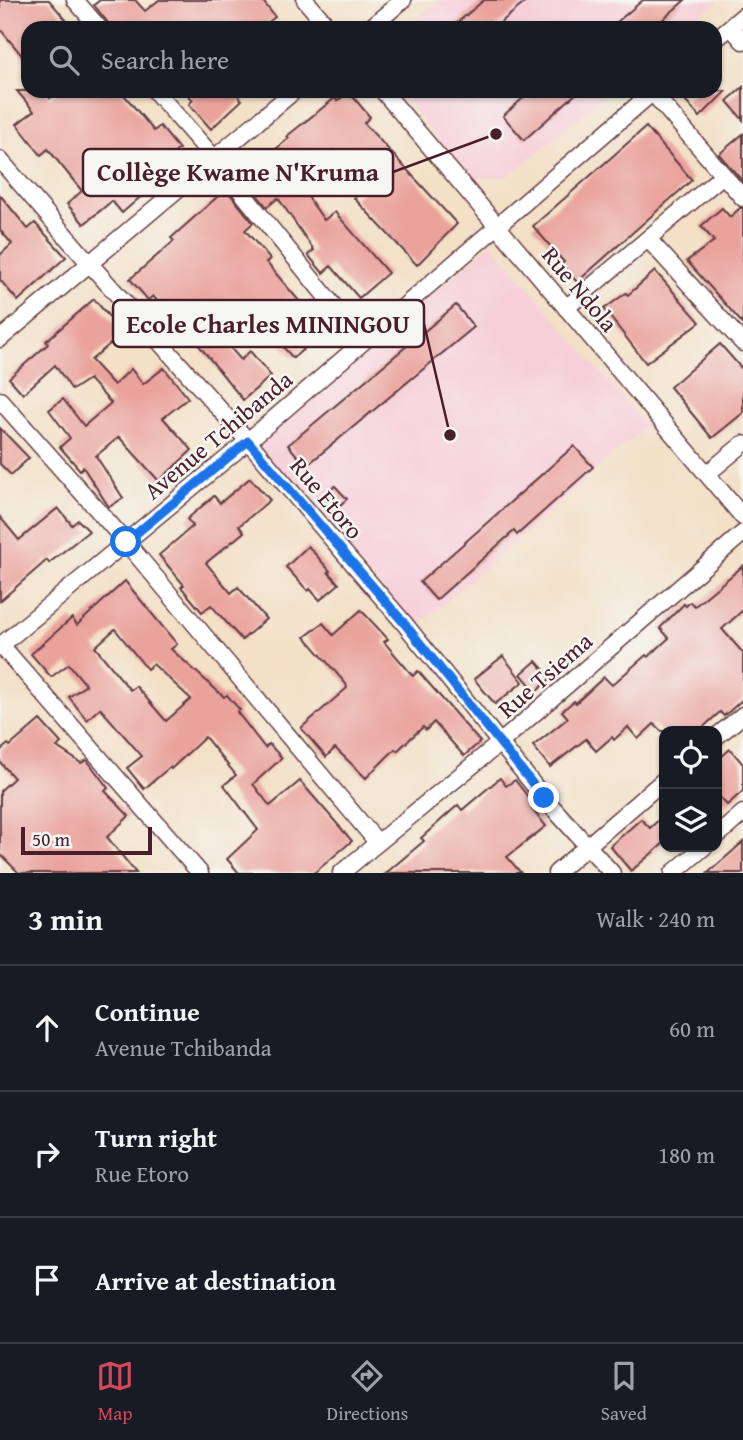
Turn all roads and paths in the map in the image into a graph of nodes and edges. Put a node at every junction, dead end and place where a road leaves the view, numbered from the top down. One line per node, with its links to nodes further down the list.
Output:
1 (75, 0): 4 (street)
2 (305, 0): 5 (street)
3 (403, 0): 6 (street)
4 (93, 21)
5 (323, 21)
6 (378, 21)
7 (737, 21): 8 (street); 9 (street)
8 (722, 34)
9 (743, 41)
10 (161, 98): 15 (street)
11 (286, 98): 15 (street)
12 (389, 98): 19 (street, Rue Ndola)
13 (646, 98): 19 (street, Avenue Tchibanda)
14 (658, 98): 17 (street)
15 (214, 158): 21 (street); 24 (street)
16 (0, 160): 21 (street, Rue Etoro)
17 (723, 175): 18 (street); 20 (street)
18 (743, 198)
19 (498, 227): 22 (street, Rue Ndola); 24 (street, Avenue Tchibanda)
20 (648, 239): 22 (street); 25 (street)
21 (90, 264): 23 (street); 27 (street, Rue Etoro)
22 (566, 308): 29 (street, Rue Ndola)
23 (0, 339)
24 (362, 341): 27 (street, Avenue Tchibanda)
25 (743, 344)
26 (0, 400): 32 (street)
27 (248, 441): 32 (street, Avenue Tchibanda); 36 (street, Rue Etoro)
28 (743, 444): 29 (street)
29 (708, 473): 30 (street, Rue Ndola)
30 (743, 517)
31 (743, 534): 36 (street, Rue Tsiema)
32 (126, 542): 33 (street, Avenue Tchibanda); 40 (street)
33 (0, 645): 43 (street)
34 (743, 715): 35 (street)
35 (722, 732)
36 (501, 742): 40 (street, Rue Tsiema); 41 (street, Rue Etoro)
37 (659, 784): 41 (street)
38 (743, 813): 39 (street)
39 (722, 832)
40 (377, 842): 44 (street, Rue Tsiema)
41 (586, 846): 45 (street); 46 (street, Rue Etoro)
42 (698, 852): 47 (street)
43 (200, 873)
44 (341, 873)
45 (556, 873)
46 (612, 873)
47 (673, 873)

